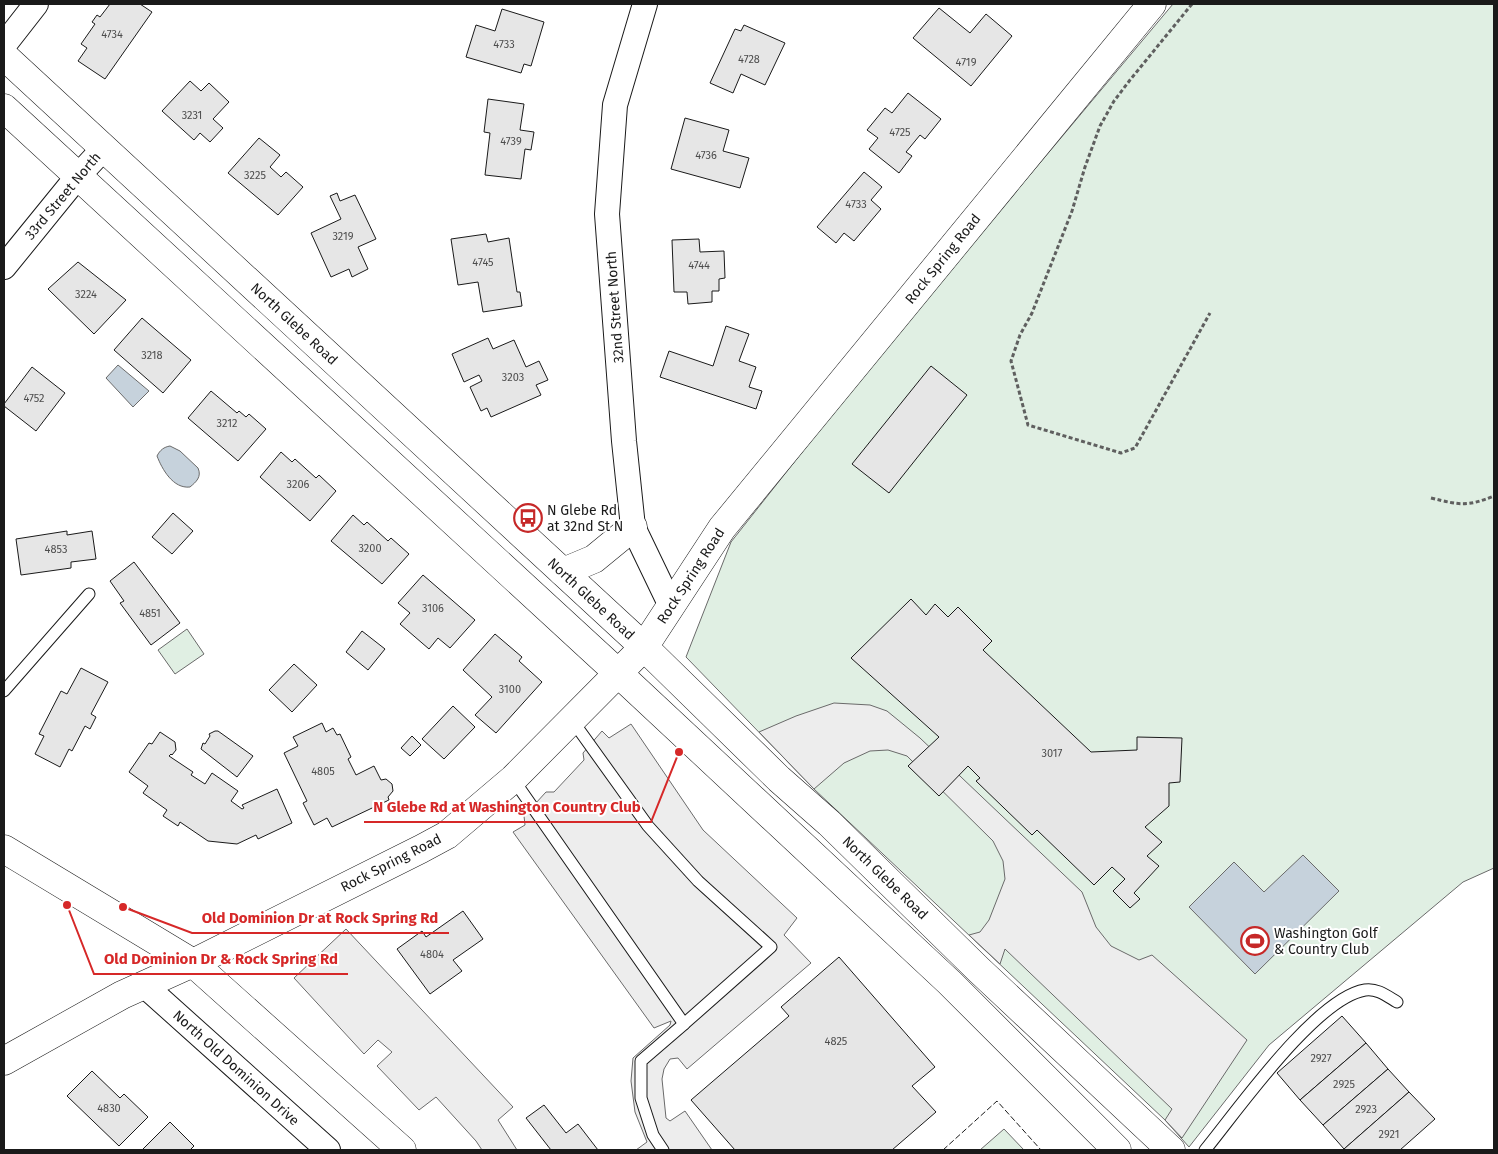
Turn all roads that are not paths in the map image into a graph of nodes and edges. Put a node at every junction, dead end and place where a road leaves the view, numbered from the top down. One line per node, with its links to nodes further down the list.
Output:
1 (36, 4): 4 (street)
2 (645, 4): 10 (street, 32nd Street North)
3 (1152, 4): 13 (main road, Rock Spring Road)
4 (4, 45)
5 (4, 56): 7 (main road, North Glebe Road)
6 (4, 108): 8 (main road)
7 (104, 148): 8 (street, 33rd Street North); 11 (main road, North Glebe Road)
8 (78, 176): 9 (street, 33rd Street North); 15 (main road)
9 (4, 267)
10 (633, 527): 11 (main road); 13 (street, 32nd Street North)
11 (563, 572): 14 (main road, North Glebe Road)
12 (89, 594): 16 (lane)
13 (671, 606): 14 (main road, Rock Spring Road)
14 (644, 647): 15 (main road, Rock Spring Road); 29 (main road, North Glebe Road)
15 (618, 673): 17 (main road, Rock Spring Road); 28 (main road)
16 (4, 691)
17 (572, 720): 18 (main road, Rock Spring Road); 23 (lane)
18 (513, 779): 20 (main road, Rock Spring Road); 23 (lane)
19 (4, 849): 20 (main road)
20 (193, 963): 21 (main road, Rock Spring Road); 26 (main road)
21 (144, 985): 24 (main road, Rock Spring Road); 25 (street, North Old Dominion Drive)
22 (1396, 1002): 30 (lane)
23 (684, 1024): 27 (lane)
24 (4, 1061)
25 (328, 1150)
26 (402, 1150)
27 (662, 1150)
28 (1117, 1150)
29 (1171, 1150)
30 (1205, 1150)

